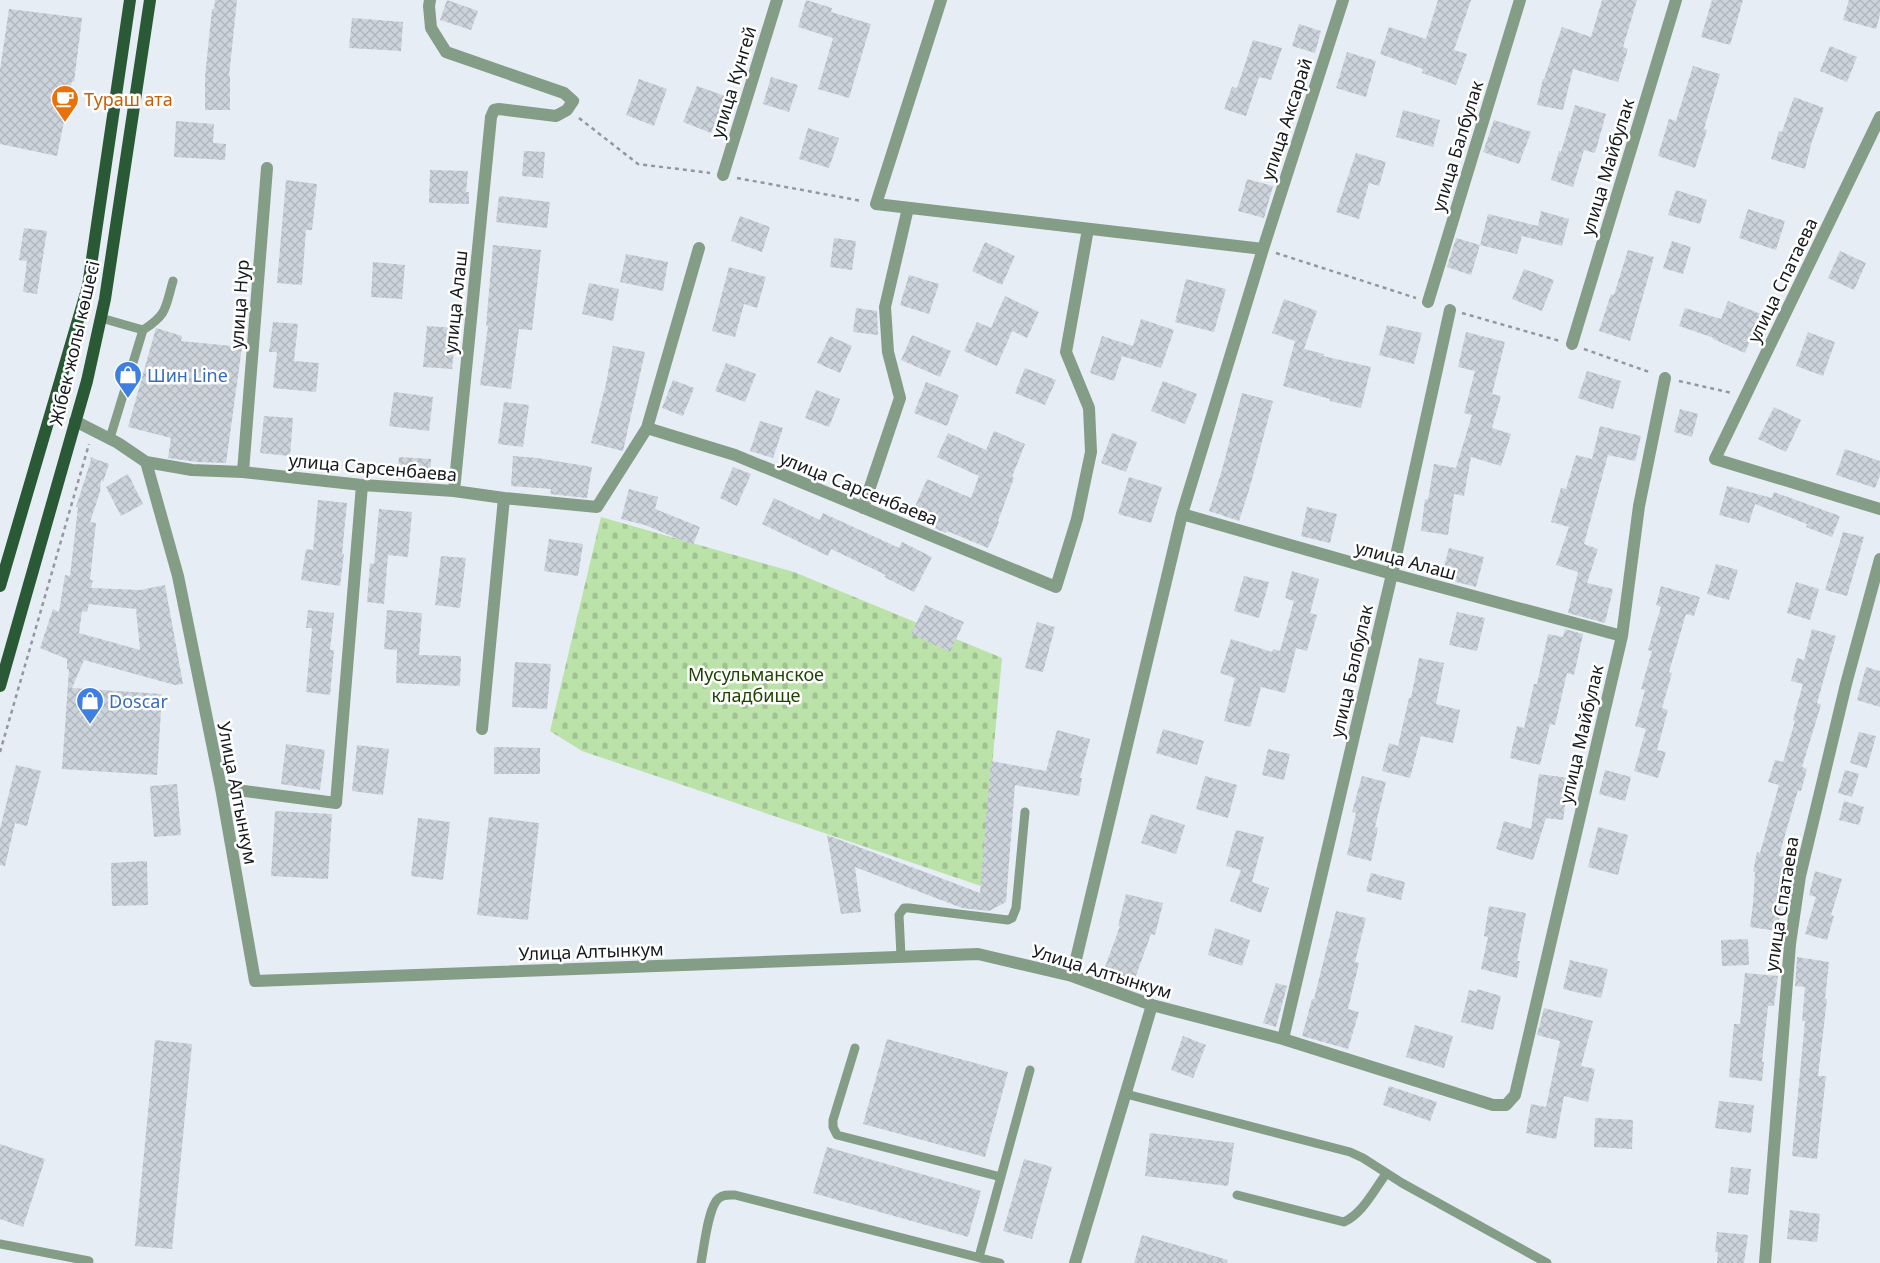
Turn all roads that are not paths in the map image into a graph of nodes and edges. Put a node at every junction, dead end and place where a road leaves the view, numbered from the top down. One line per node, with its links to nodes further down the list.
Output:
1 (130, 0): 36 (main road, Жібек жолы көшесі)
2 (150, 0): 19 (main road, Жібек жолы көшесі)
3 (430, 0): 29 (street, улица Алаш)
4 (777, 0): 11 (street, улица Кунгей)
5 (941, 0): 12 (street)
6 (1343, 0): 15 (street, улица Аксарай)
7 (1520, 0): 17 (street, улица Балбулак)
8 (1676, 0): 21 (street, улица Майбулак)
9 (1880, 117): 32 (street, улица Спатаева)
10 (267, 168): 27 (street, улица Нур)
11 (723, 175)
12 (908, 208): 13 (street); 31 (street)
13 (1088, 229): 15 (street); 31 (street, улица Сарсенбаева)
14 (699, 248): 24 (street)
15 (1263, 249): 33 (street, улица Аксарай)
16 (173, 281): 20 (lane)
17 (1428, 302)
18 (1450, 310): 35 (street, улица Балбулак)
19 (101, 318): 20 (lane); 23 (main road, Жібек жолы көшесі)
20 (143, 330): 25 (lane)
21 (1572, 344)
22 (1664, 378): 37 (street, улица Майбулак)
23 (75, 420): 25 (street); 38 (main road, Жібек жолы көшесі)
24 (646, 428): 30 (street, улица Сарсенбаева); 31 (street, улица Сарсенбаева)
25 (110, 438): 26 (street)
26 (146, 462): 27 (street, улица Сарсенбаева); 40 (street, Улица Алтынкум)
27 (243, 472): 28 (street, улица Сарсенбаева)
28 (362, 485): 29 (street, улица Сарсенбаева); 40 (street)
29 (454, 491): 30 (street, улица Сарсенбаева)
30 (504, 498): 39 (street)
31 (862, 508)
32 (1880, 509)
33 (1182, 514): 35 (street, улица Алаш); 43 (street, улица Аксарай)
34 (1880, 559): 60 (street, улица Спатаева)
35 (1392, 574): 37 (street, улица Алаш); 45 (street, улица Балбулак)
36 (0, 586)
37 (1622, 636): 49 (street, улица Майбулак)
38 (0, 686)
39 (482, 729)
40 (221, 788): 42 (street, Улица Алтынкум)
41 (1025, 812): 42 (lane)
42 (901, 956): 43 (street, Улица Алтынкум)
43 (1072, 976): 44 (street, Улица Алтынкум)
44 (1152, 1005): 45 (street, Улица Алтынкум); 48 (street)
45 (1283, 1039): 49 (street, Улица Алтынкум)
46 (855, 1048): 51 (lane)
47 (1030, 1070): 51 (lane)
48 (1126, 1094): 50 (lane); 58 (street)
49 (1515, 1095)
50 (1386, 1174): 52 (lane); 59 (lane)
51 (1001, 1177): 54 (lane)
52 (1237, 1195)
53 (0, 1244): 55 (lane)
54 (979, 1257): 56 (lane); 57 (lane)
55 (89, 1261)
56 (701, 1263)
57 (1000, 1263)
58 (1075, 1263)
59 (1547, 1263)
60 (1765, 1263)

